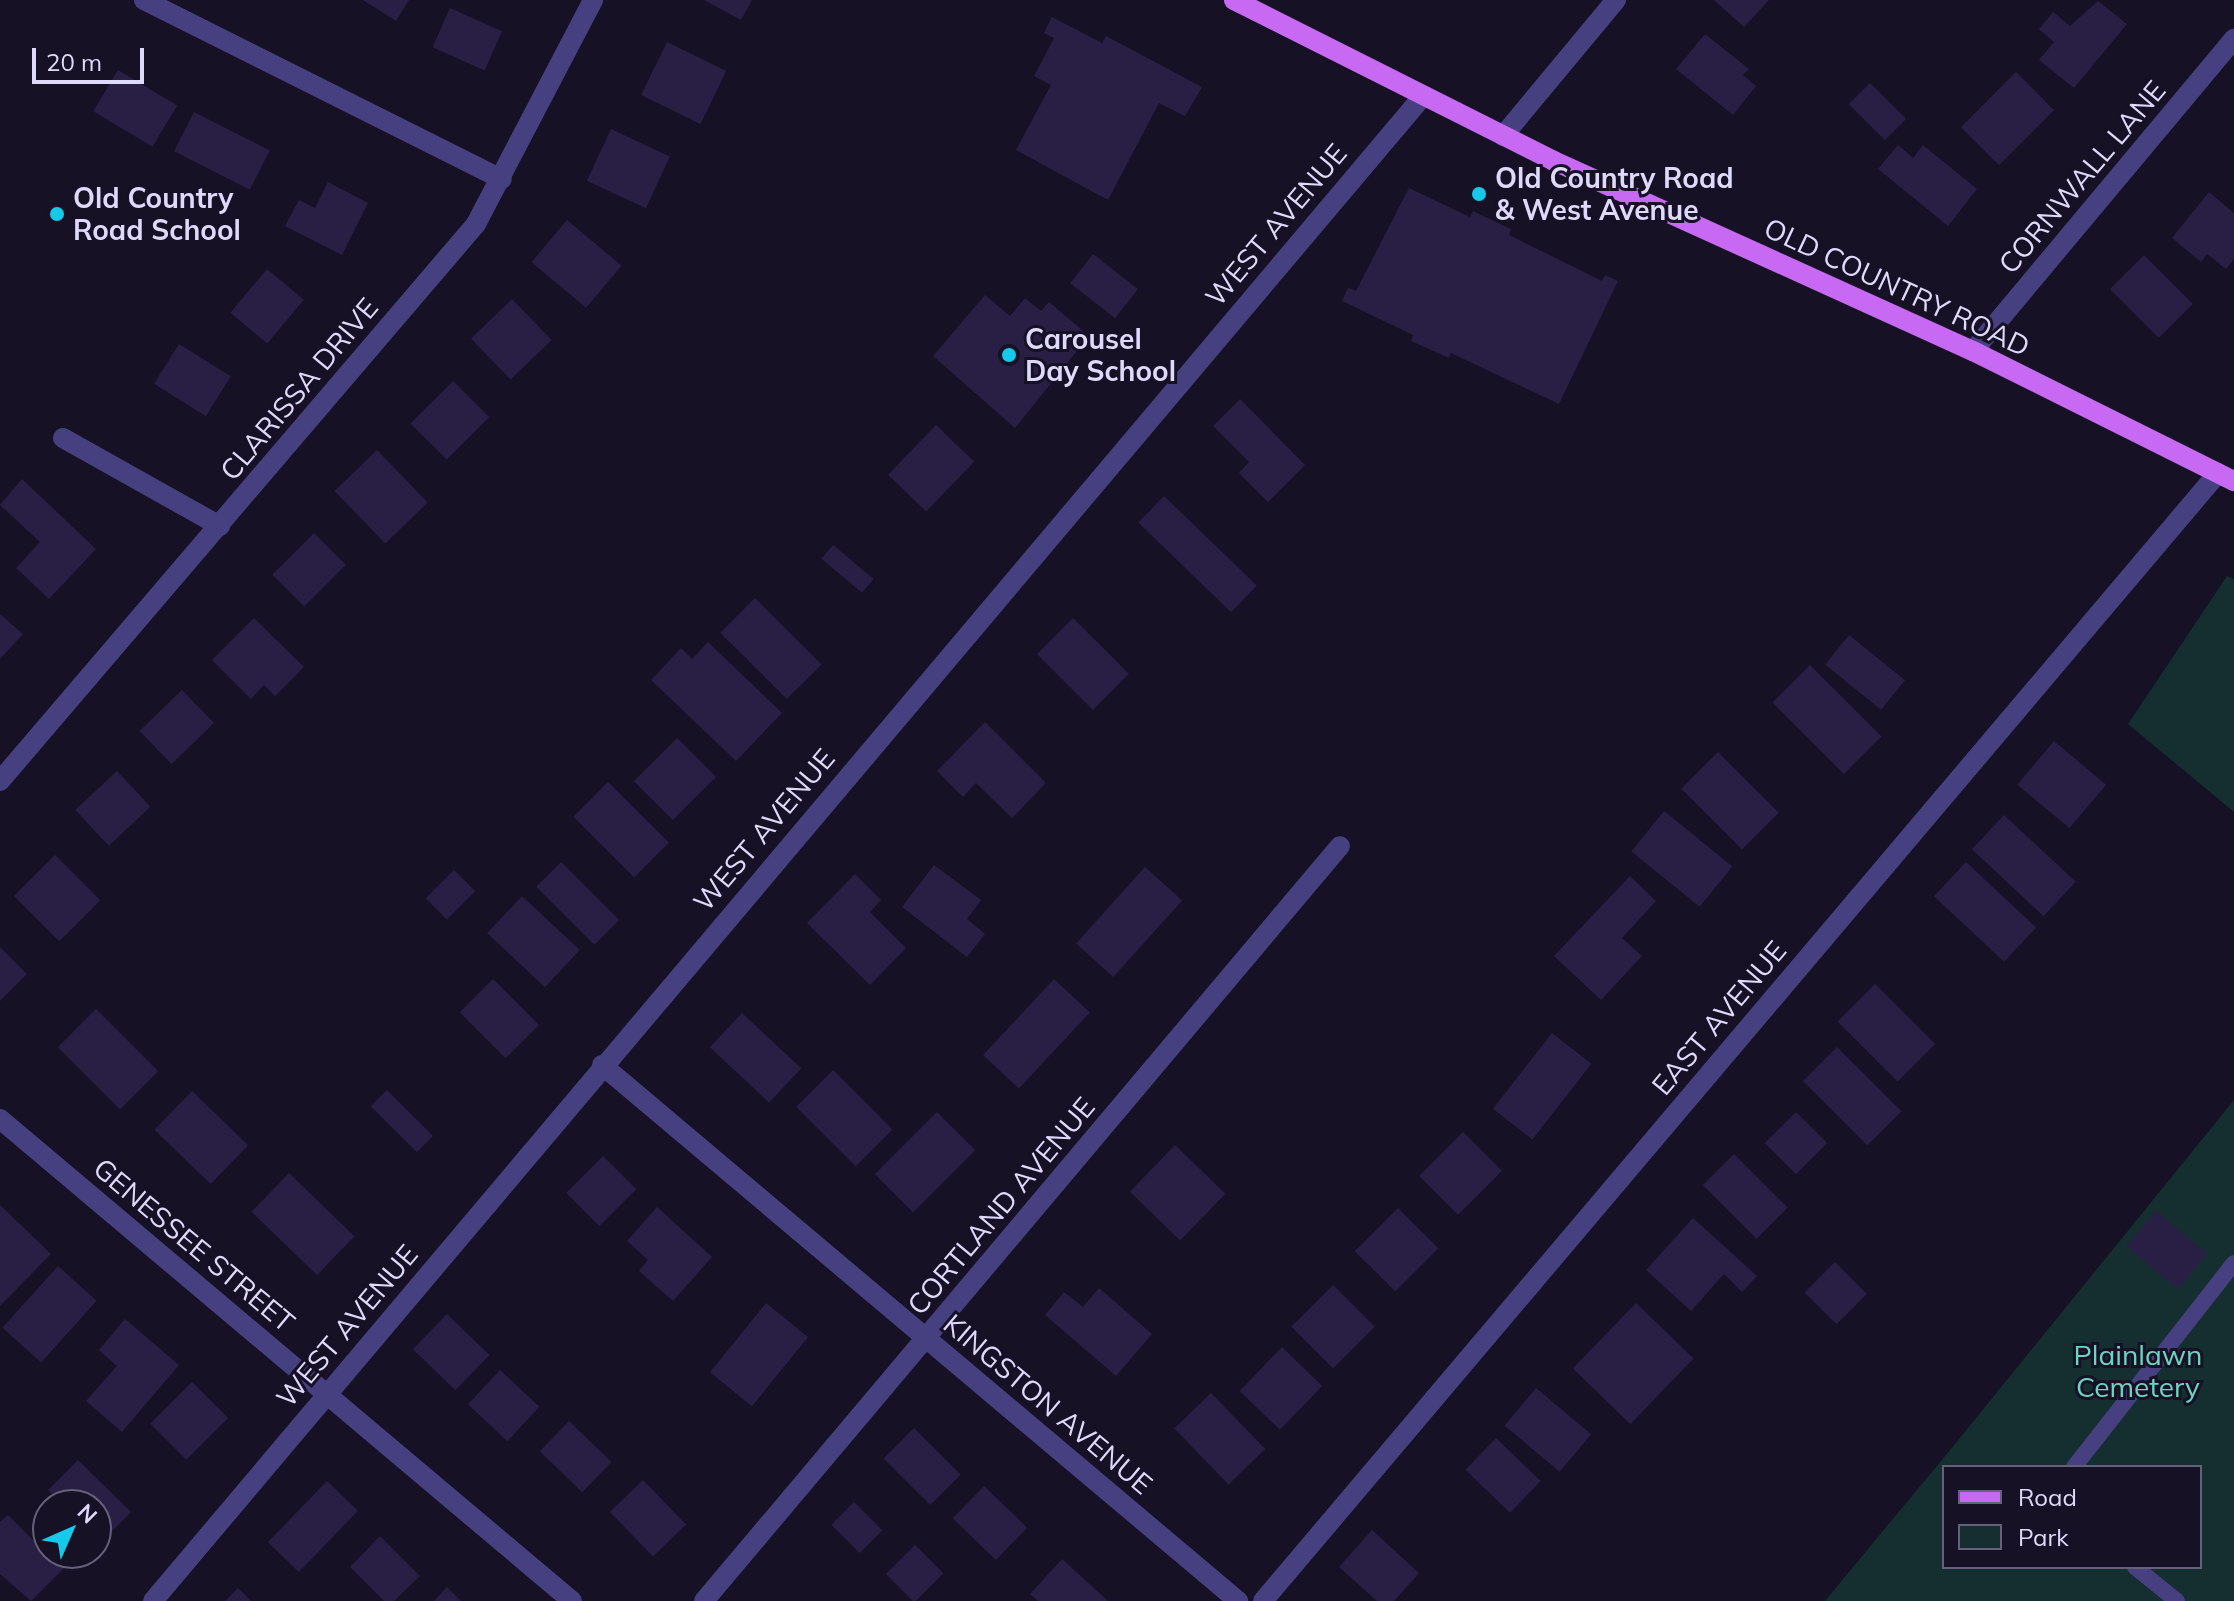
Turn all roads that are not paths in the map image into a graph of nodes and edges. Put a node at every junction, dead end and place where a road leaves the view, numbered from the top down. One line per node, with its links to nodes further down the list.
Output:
1 (144, 0): 8 (street)
2 (593, 0): 8 (street, CLARISSA DRIVE)
3 (1234, 0): 6 (main road, OLD COUNTRY ROAD)
4 (1616, 0): 7 (street)
5 (2234, 39): 9 (street, CORNWALL LANE)
6 (1422, 97): 7 (main road, OLD COUNTRY ROAD); 15 (street, WEST AVENUE)
7 (1503, 136): 9 (main road, OLD COUNTRY ROAD)
8 (502, 179): 12 (street, CLARISSA DRIVE)
9 (1973, 351): 11 (main road, OLD COUNTRY ROAD)
10 (63, 438): 12 (street)
11 (2226, 477): 26 (street, EAST AVENUE)
12 (220, 526): 13 (street, CLARISSA DRIVE)
13 (0, 781)
14 (1340, 846): 18 (street, CORTLAND AVENUE)
15 (602, 1065): 18 (street, KINGSTON AVENUE); 19 (street, WEST AVENUE)
16 (0, 1119): 19 (street, GENESSEE STREET)
17 (2234, 1263): 20 (lane)
18 (927, 1338): 24 (street, CORTLAND AVENUE); 25 (street, KINGSTON AVENUE)
19 (327, 1394): 22 (street, WEST AVENUE); 23 (street, GENESSEE STREET)
20 (2076, 1465)
21 (2137, 1569): 27 (lane)
22 (153, 1601)
23 (572, 1601)
24 (704, 1601)
25 (1238, 1601)
26 (1263, 1601)
27 (2177, 1601)

